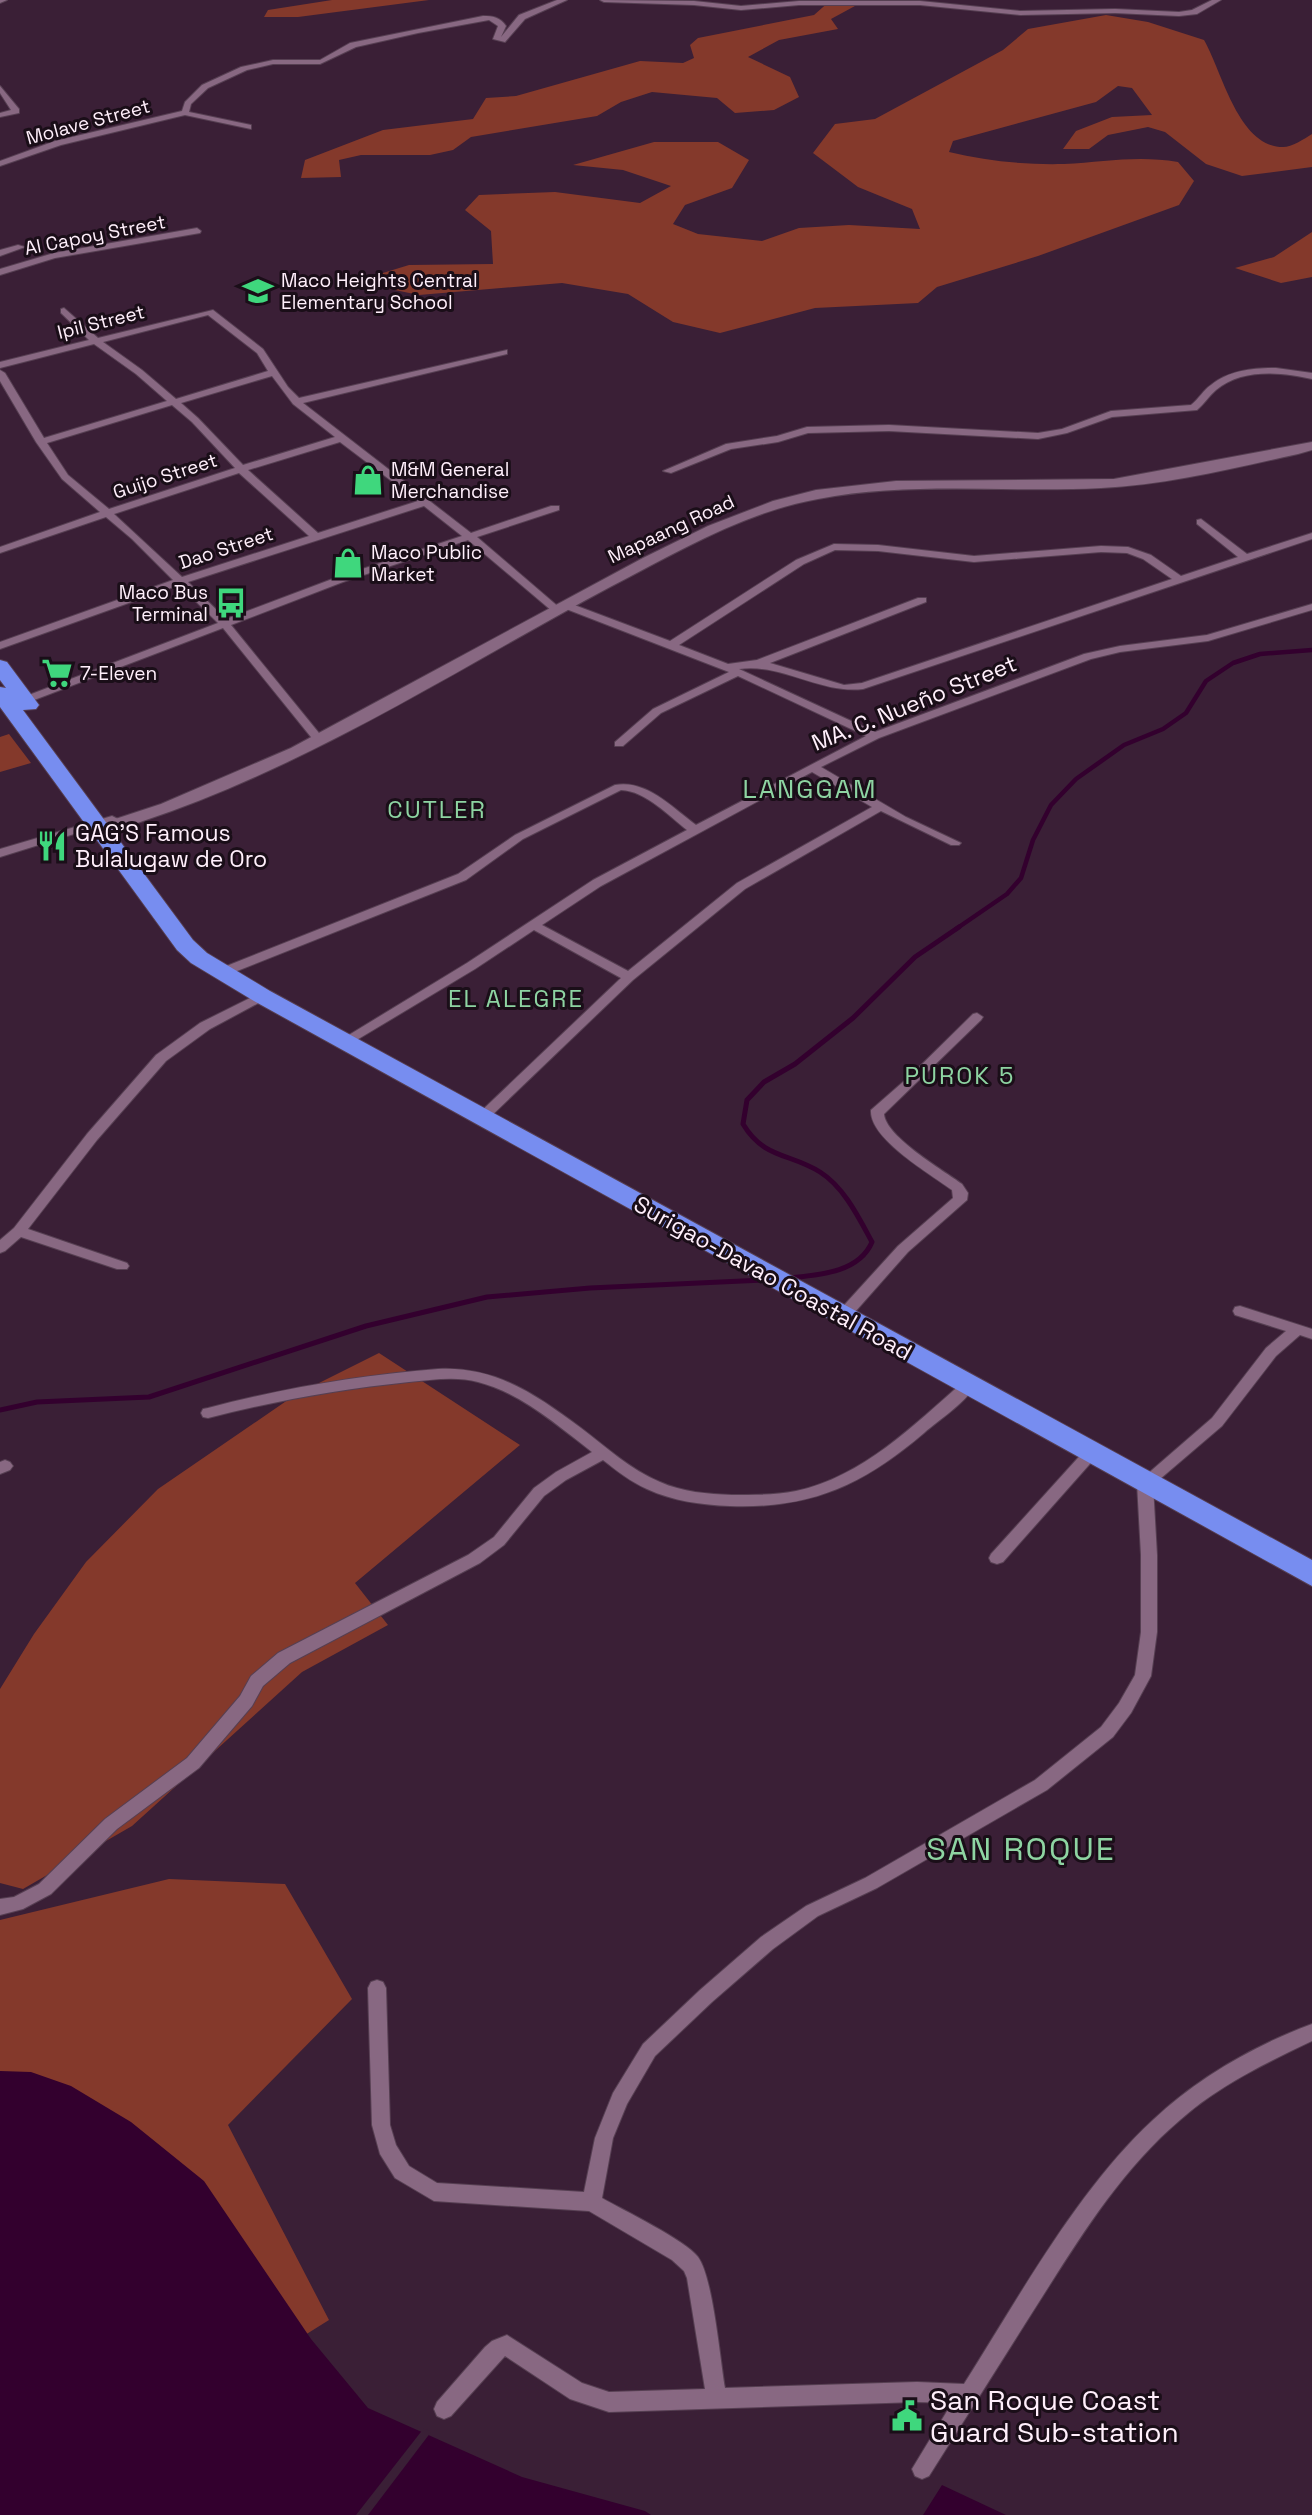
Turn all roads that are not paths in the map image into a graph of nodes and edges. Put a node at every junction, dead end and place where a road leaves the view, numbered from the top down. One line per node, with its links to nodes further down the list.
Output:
1 (563, 0): 5 (street)
2 (604, 0): 3 (street)
3 (1217, 0)
4 (0, 88): 6 (street)
5 (185, 113): 7 (street); 8 (street, Molave Street)
6 (0, 115)
7 (248, 127)
8 (0, 164)
9 (197, 231): 12 (street, Al Capoy Street)
10 (22, 247): 11 (street)
11 (0, 253)
12 (0, 272)
13 (64, 311): 14 (street)
14 (96, 341): 16 (street, Ipil Street); 17 (street, Ipil Street); 20 (street)
15 (504, 352): 21 (street)
16 (0, 365)
17 (274, 372): 20 (street); 21 (street)
18 (0, 373): 23 (street)
19 (1312, 376): 26 (street)
20 (173, 402): 23 (street); 25 (street)
21 (296, 402): 22 (street)
22 (342, 438): 25 (street, Guijo Street); 27 (street)
23 (41, 443): 29 (street)
24 (1312, 446): 39 (street, Mapaang Road)
25 (242, 469): 29 (street, Guijo Street); 32 (street)
26 (668, 471)
27 (425, 502): 32 (street, Dao Street); 33 (street)
28 (555, 508): 33 (street)
29 (107, 514): 34 (street, Guijo Street); 36 (street)
30 (1201, 522): 35 (street)
31 (1312, 536): 35 (street)
32 (316, 537): 36 (street, Dao Street)
33 (470, 539): 39 (street); 41 (street)
34 (0, 550)
35 (1246, 559): 37 (street)
36 (182, 580): 41 (street); 43 (street, Dao Street)
37 (1179, 580): 42 (street); 44 (street)
38 (922, 600): 44 (street)
39 (560, 607): 42 (street); 49 (street, Mapaang Road)
40 (1312, 607): 48 (street, MA. C. Nueño Street)
41 (224, 622): 47 (street); 49 (street)
42 (673, 644): 46 (street)
43 (0, 646)
44 (759, 663): 46 (street)
45 (0, 666): 47 (highway, Surigao-Davao Coastal Road)
46 (732, 669): 48 (street); 50 (street)
47 (11, 699): 53 (highway, Surigao-Davao Coastal Road)
48 (875, 736): 51 (street, MA. C. Nueño Street)
49 (319, 740): 53 (street, Mapaang Road)
50 (619, 744)
51 (813, 767): 52 (street); 54 (street, MA. C. Nueño Street)
52 (880, 807): 55 (street); 59 (street)
53 (106, 824): 56 (street); 58 (highway, Surigao-Davao Coastal Road)
54 (695, 830): 57 (street, MA. C. Nueño Street); 58 (street)
55 (955, 843)
56 (0, 853)
57 (532, 924): 59 (street); 62 (street, MA. C. Nueño Street)
58 (233, 975): 60 (highway, Surigao-Davao Coastal Road)
59 (629, 977): 63 (street)
60 (262, 996): 62 (highway, Surigao-Davao Coastal Road); 64 (street)
61 (976, 1017): 69 (street)
62 (345, 1041): 63 (highway, Surigao-Davao Coastal Road)
63 (482, 1117): 66 (highway, Surigao-Davao Coastal Road)
64 (19, 1231): 65 (street); 67 (street)
65 (0, 1248)
66 (737, 1259): 69 (highway, Surigao-Davao Coastal Road)
67 (122, 1266)
68 (1240, 1311): 70 (street)
69 (842, 1317): 71 (highway, Surigao-Davao Coastal Road)
70 (1305, 1332): 75 (street)
71 (968, 1386): 73 (street); 74 (highway, Surigao-Davao Coastal Road)
72 (208, 1413): 73 (street)
73 (603, 1453): 78 (street)
74 (1091, 1453): 75 (highway, Surigao-Davao Coastal Road); 76 (street)
75 (1145, 1483): 77 (highway, Surigao-Davao Coastal Road); 81 (street)
76 (997, 1558)
77 (1312, 1574)
78 (0, 1907)
79 (377, 1988): 81 (street)
80 (1312, 2032): 82 (street)
81 (592, 2202): 83 (street)
82 (969, 2394): 83 (street); 85 (street)
83 (716, 2398): 84 (street)
84 (444, 2409)
85 (922, 2469)

